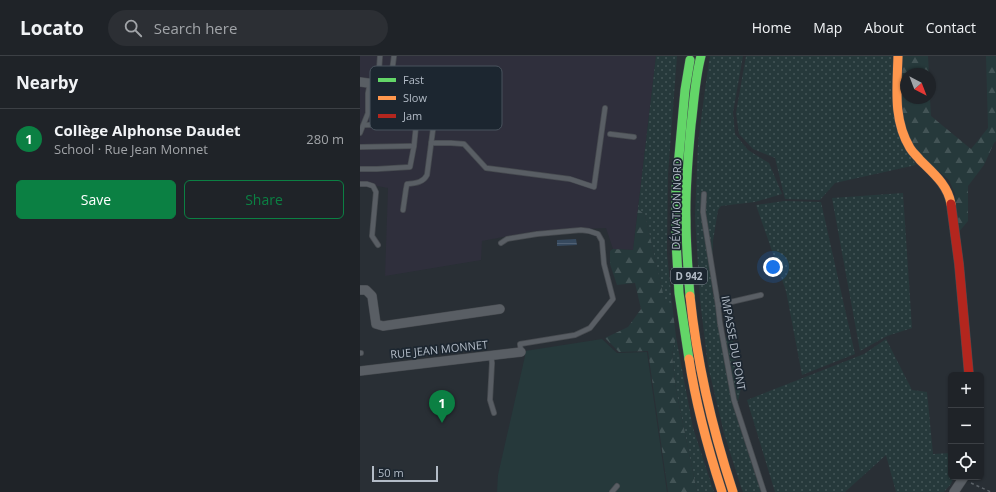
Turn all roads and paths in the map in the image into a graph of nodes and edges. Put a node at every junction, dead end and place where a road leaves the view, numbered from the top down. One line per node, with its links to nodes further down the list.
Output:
1 (380, 56): 6 (lane)
2 (394, 56): 7 (lane)
3 (691, 56): 41 (main road, DÉVIATION NORD)
4 (701, 56): 42 (main road, DÉVIATION NORD / D 942)
5 (898, 56): 35 (main road)
6 (378, 66)
7 (393, 66)
8 (360, 82): 9 (street)
9 (370, 83)
10 (370, 90): 12 (lane)
11 (606, 108): 19 (lane)
12 (364, 125): 13 (lane); 16 (lane)
13 (370, 125)
14 (415, 130): 21 (lane)
15 (433, 130): 19 (lane)
16 (360, 133)
17 (610, 134): 18 (lane)
18 (634, 137)
19 (431, 143): 25 (lane)
20 (360, 146): 21 (lane)
21 (414, 146): 22 (lane)
22 (360, 169)
23 (360, 184): 27 (lane)
24 (704, 194): 30 (lane, IMPASSE DU PONT)
25 (403, 210)
26 (501, 244): 32 (lane)
27 (378, 245)
28 (360, 290): 31 (street)
29 (761, 295): 30 (lane)
30 (718, 305): 43 (lane, IMPASSE DU PONT)
31 (500, 309)
32 (521, 352): 33 (street, RUE JEAN MONNET)
33 (491, 355): 34 (street, RUE JEAN MONNET); 36 (lane)
34 (360, 371)
35 (969, 372)
36 (494, 413)
37 (963, 480): 44 (street)
38 (967, 480): 45 (path)
39 (617, 486): 40 (lane)
40 (612, 492)
41 (722, 492)
42 (733, 492)
43 (764, 492)
44 (954, 492)
45 (991, 492)

